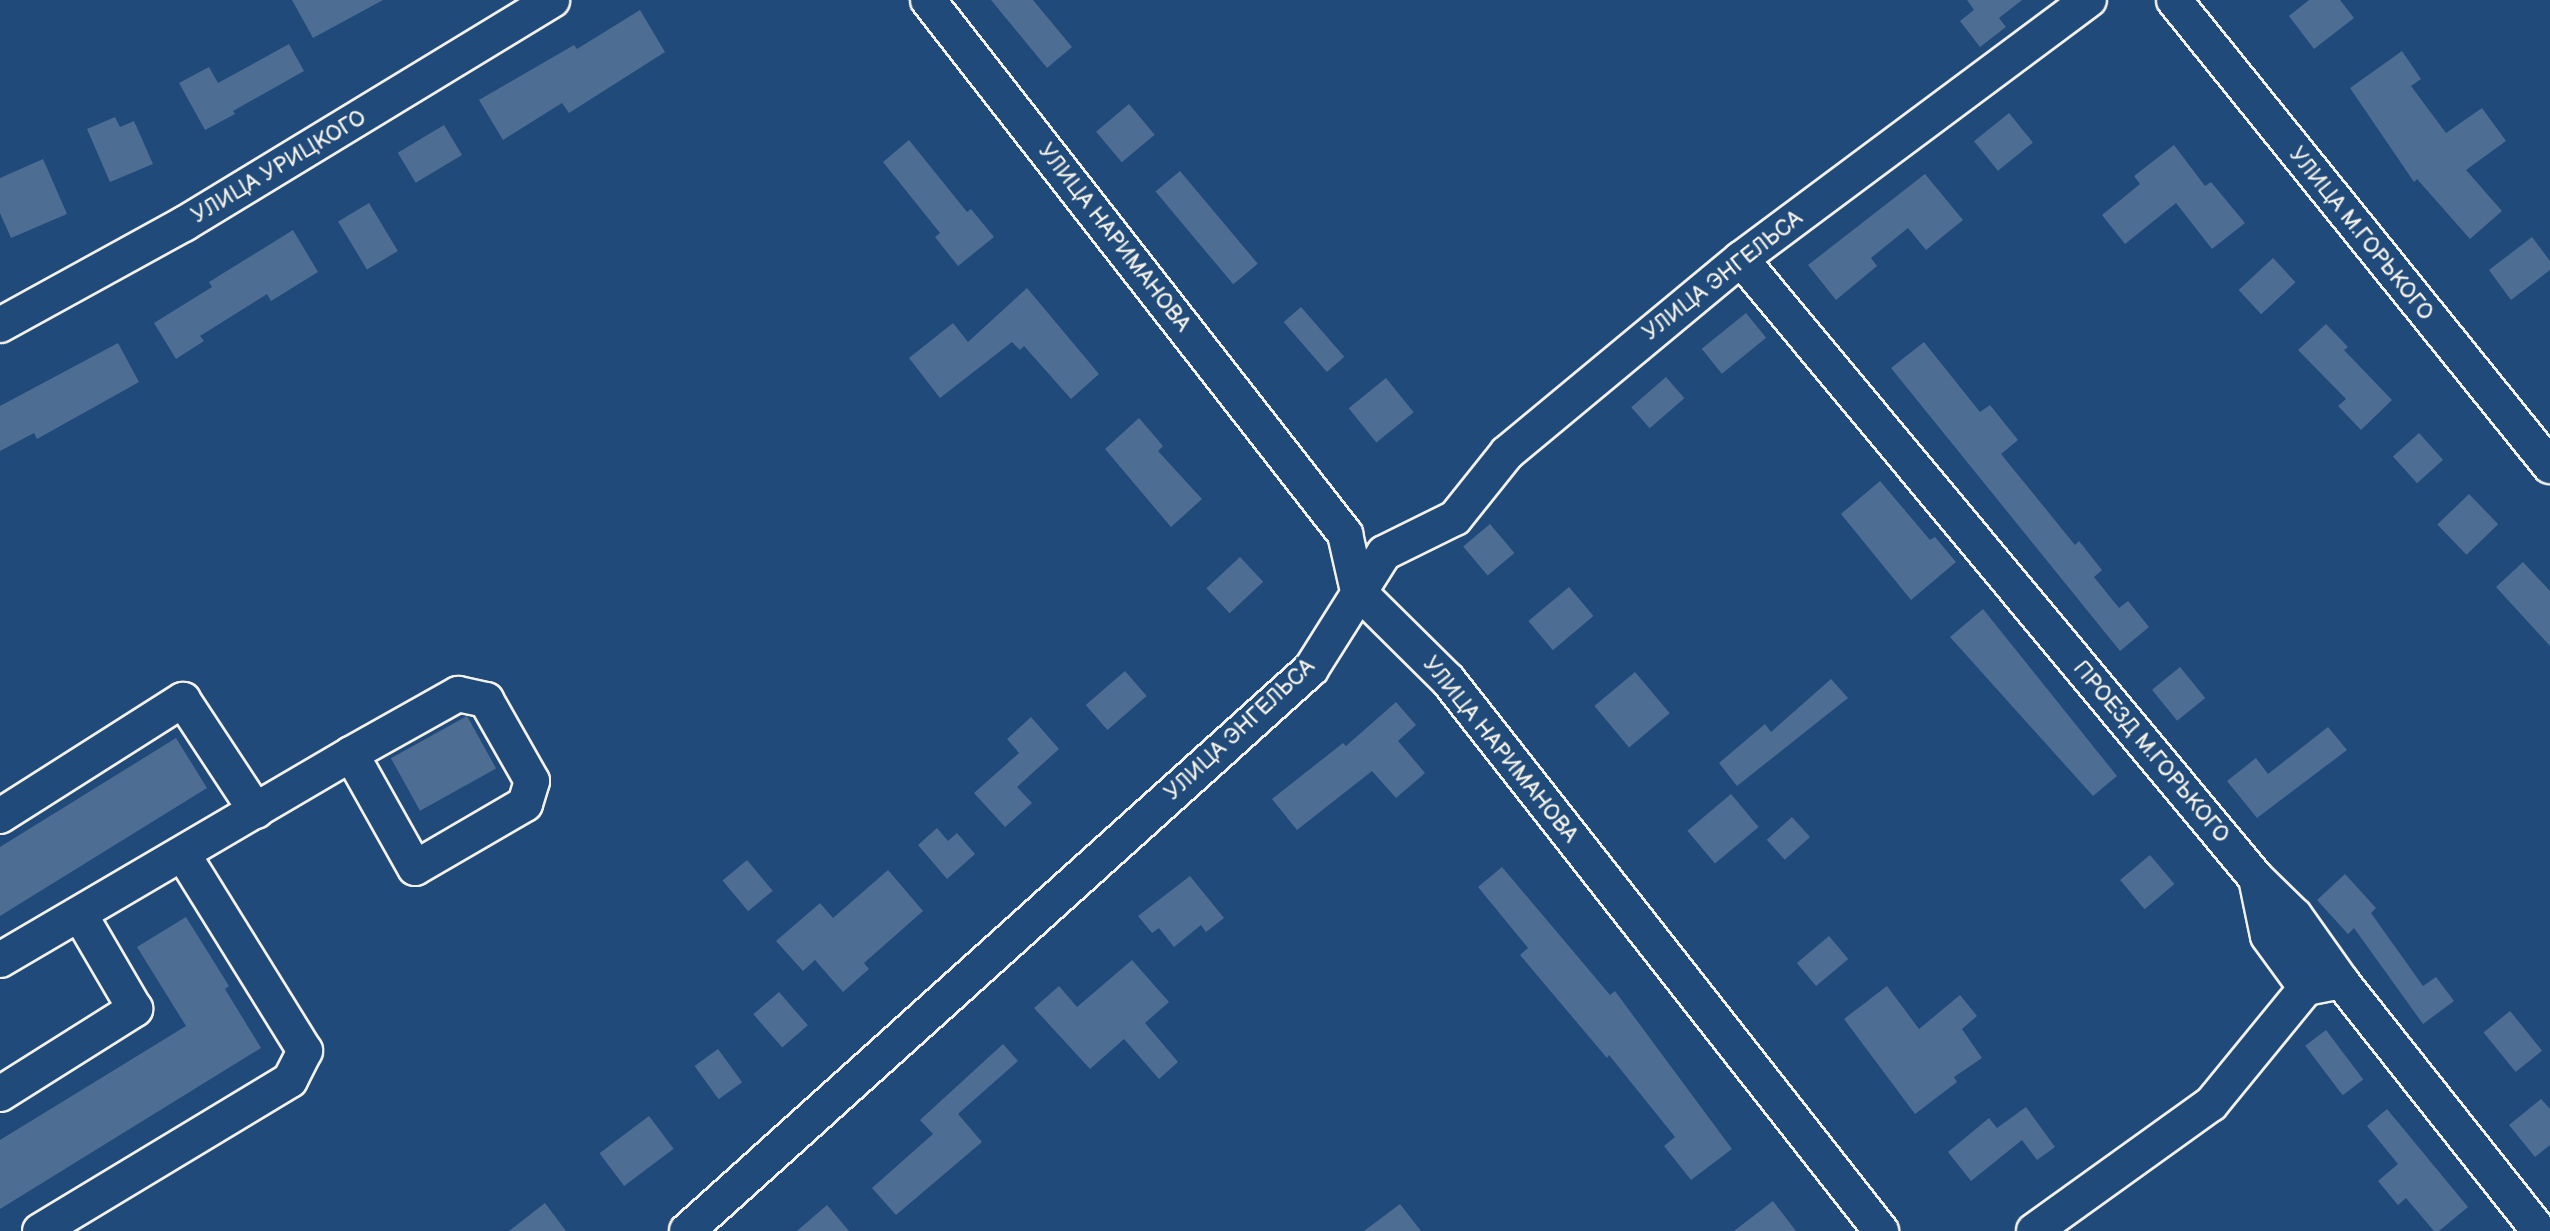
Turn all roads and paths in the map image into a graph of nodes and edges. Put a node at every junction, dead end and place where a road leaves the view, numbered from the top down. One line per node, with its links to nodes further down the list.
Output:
1 (552, 0): 6 (street, УЛИЦА УРИЦКОГО)
2 (928, 0): 8 (street, УЛИЦА НАРИМАНОВА)
3 (2089, 0): 5 (street, УЛИЦА ЭНГЕЛЬСА)
4 (2174, 0): 7 (street, УЛИЦА М.ГОРЬКОГО)
5 (1741, 259): 8 (street, УЛИЦА ЭНГЕЛЬСА); 13 (street, ПРОЕЗД М.ГОРЬКОГО)
6 (0, 325)
7 (2550, 466)
8 (1358, 591): 20 (street, УЛИЦА ЭНГЕЛЬСА); 21 (street, УЛИЦА НАРИМАНОВА)
9 (351, 754): 9 (street); 10 (street)
10 (256, 811): 11 (street); 12 (street)
11 (0, 816)
12 (183, 854): 14 (street); 19 (street)
13 (2256, 878): 16 (street); 17 (street, ПРОЕЗД М.ГОРЬКОГО)
14 (80, 915): 15 (street); 18 (street)
15 (0, 960)
16 (2341, 981): 17 (street); 23 (street)
17 (2306, 988): 22 (street)
18 (0, 1094)
19 (40, 1231)
20 (687, 1231)
21 (1881, 1231)
22 (2034, 1231)
23 (2539, 1231)

